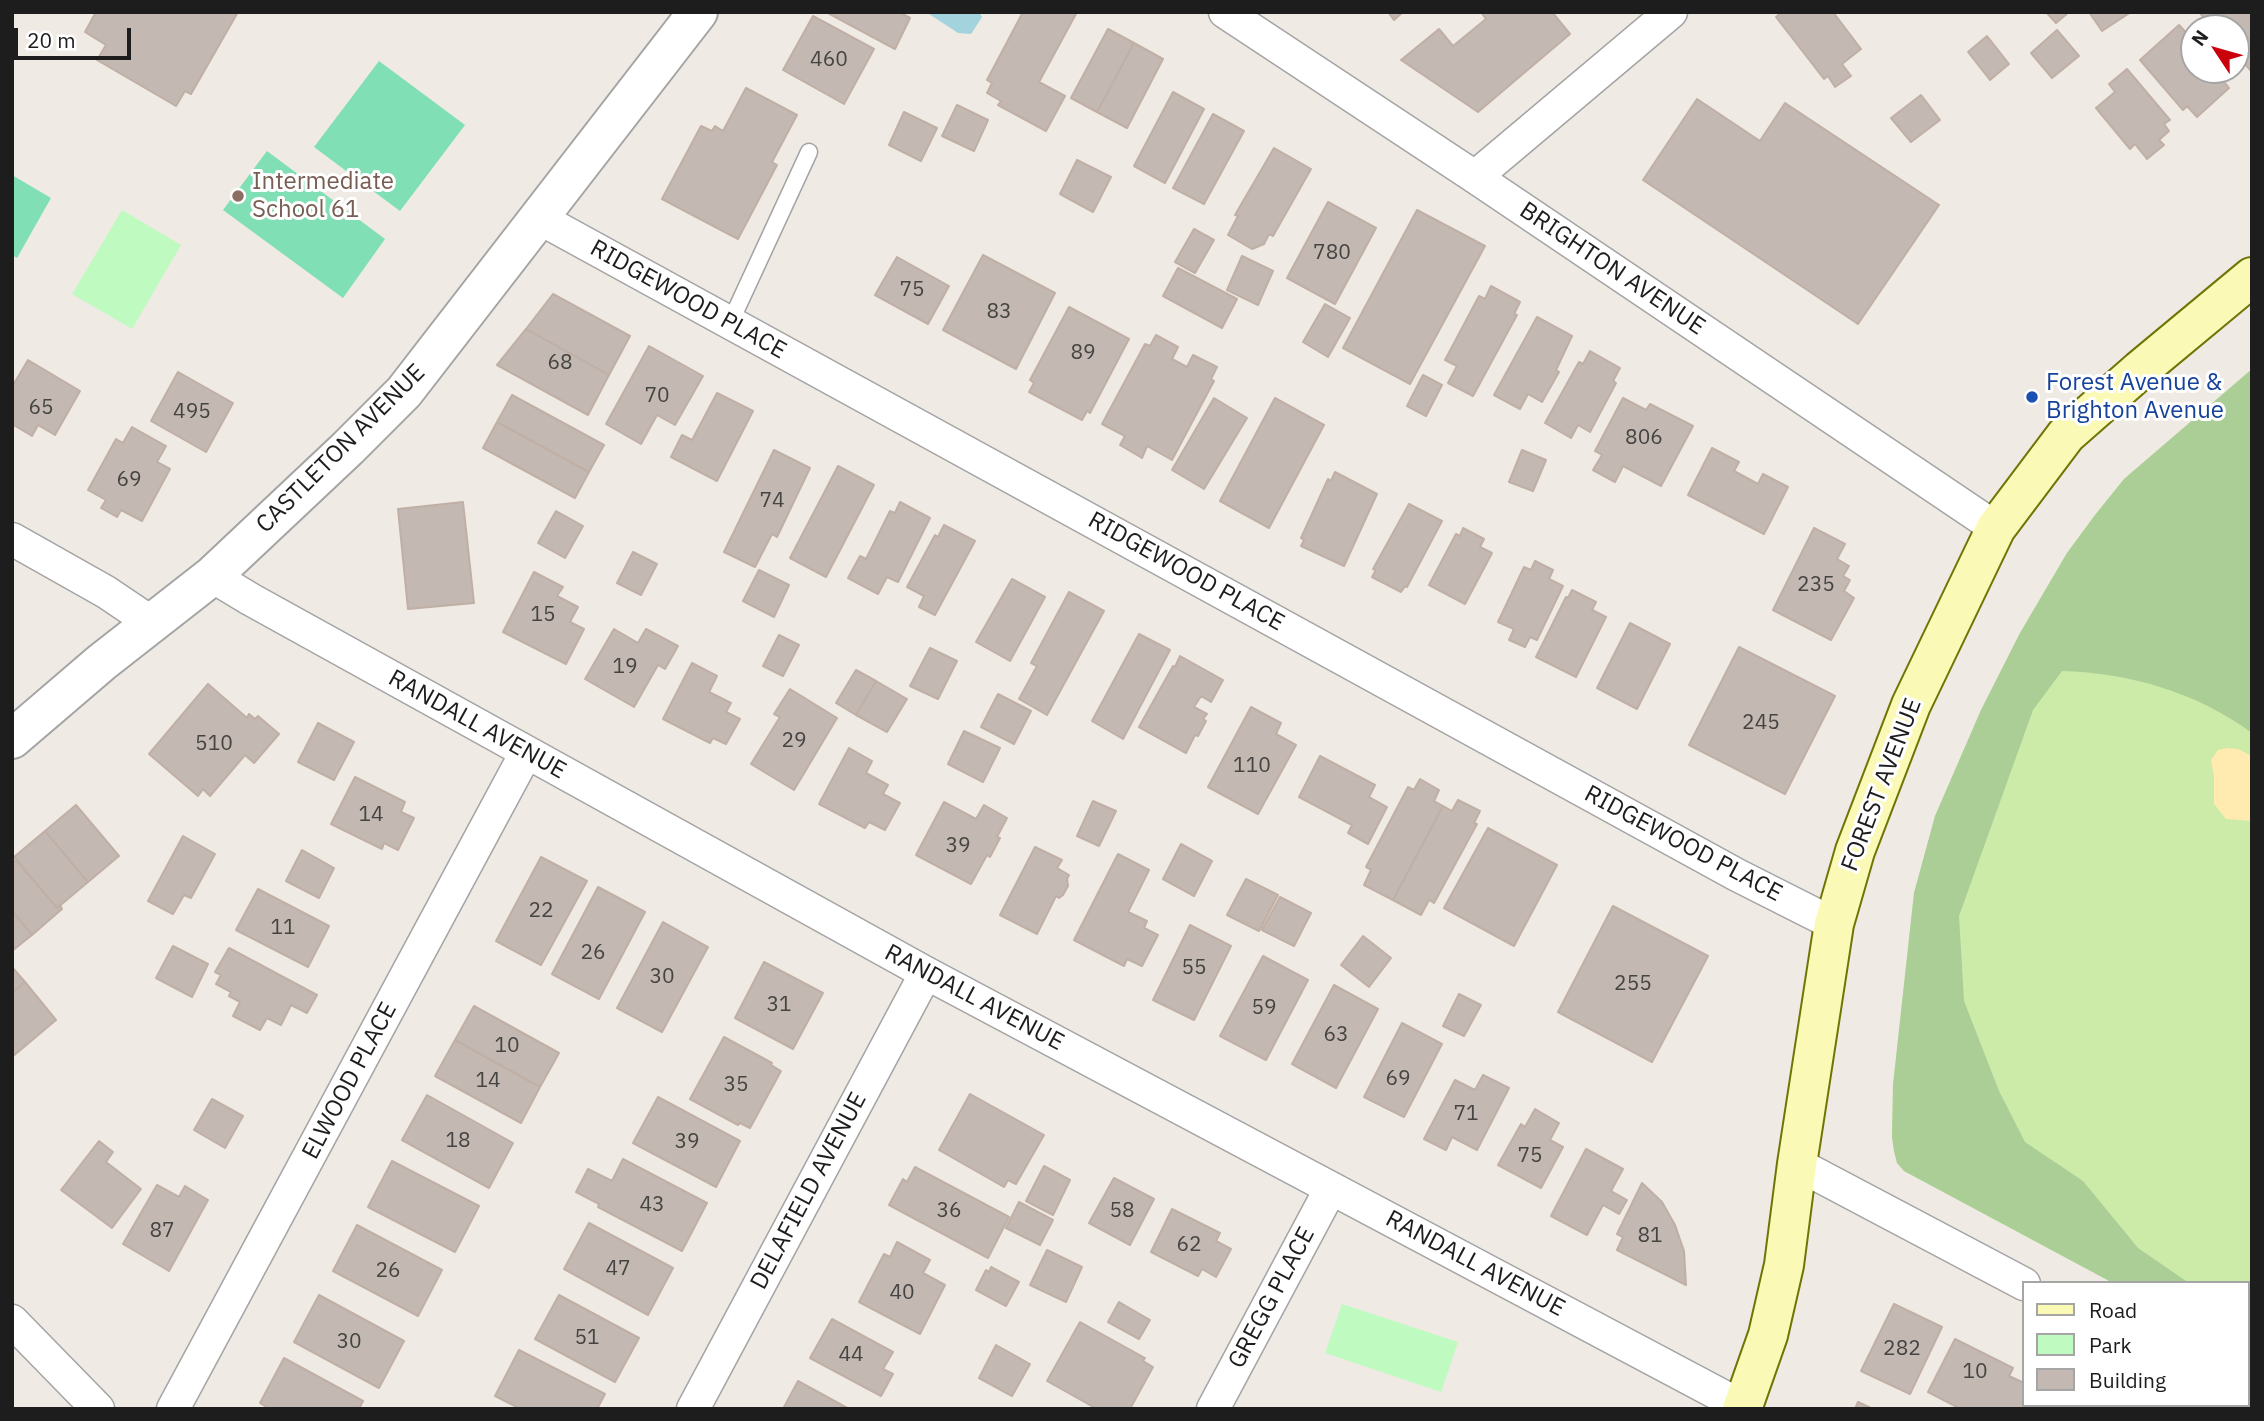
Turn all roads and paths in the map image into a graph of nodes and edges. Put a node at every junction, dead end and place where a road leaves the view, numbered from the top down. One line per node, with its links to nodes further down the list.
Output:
1 (698, 12): 6 (street, CASTLETON AVENUE)
2 (1225, 12): 5 (street, BRIGHTON AVENUE)
3 (1671, 12): 5 (street)
4 (809, 152): 8 (lane)
5 (1475, 177): 9 (street, BRIGHTON AVENUE)
6 (539, 218): 8 (street, RIDGEWOOD PLACE); 11 (street, CASTLETON AVENUE)
7 (2252, 277): 9 (main road, FOREST AVENUE)
8 (730, 323): 15 (street, RIDGEWOOD PLACE)
9 (1997, 528): 15 (main road, FOREST AVENUE)
10 (12, 539): 12 (street)
11 (212, 576): 12 (street, CASTLETON AVENUE); 14 (street, RANDALL AVENUE)
12 (152, 623): 13 (street, CASTLETON AVENUE)
13 (12, 739)
14 (526, 753): 16 (street, RANDALL AVENUE); 23 (street, ELWOOD PLACE)
15 (1834, 924): 17 (main road, FOREST AVENUE)
16 (926, 972): 18 (street, RANDALL AVENUE); 24 (street, DELAFIELD AVENUE)
17 (1797, 1164): 19 (street); 21 (main road, FOREST AVENUE)
18 (1331, 1188): 21 (street, RANDALL AVENUE); 25 (street, GREGG PLACE)
19 (2022, 1283)
20 (12, 1321): 22 (street)
21 (1742, 1408)
22 (98, 1409)
23 (173, 1409)
24 (693, 1409)
25 (1213, 1409)

